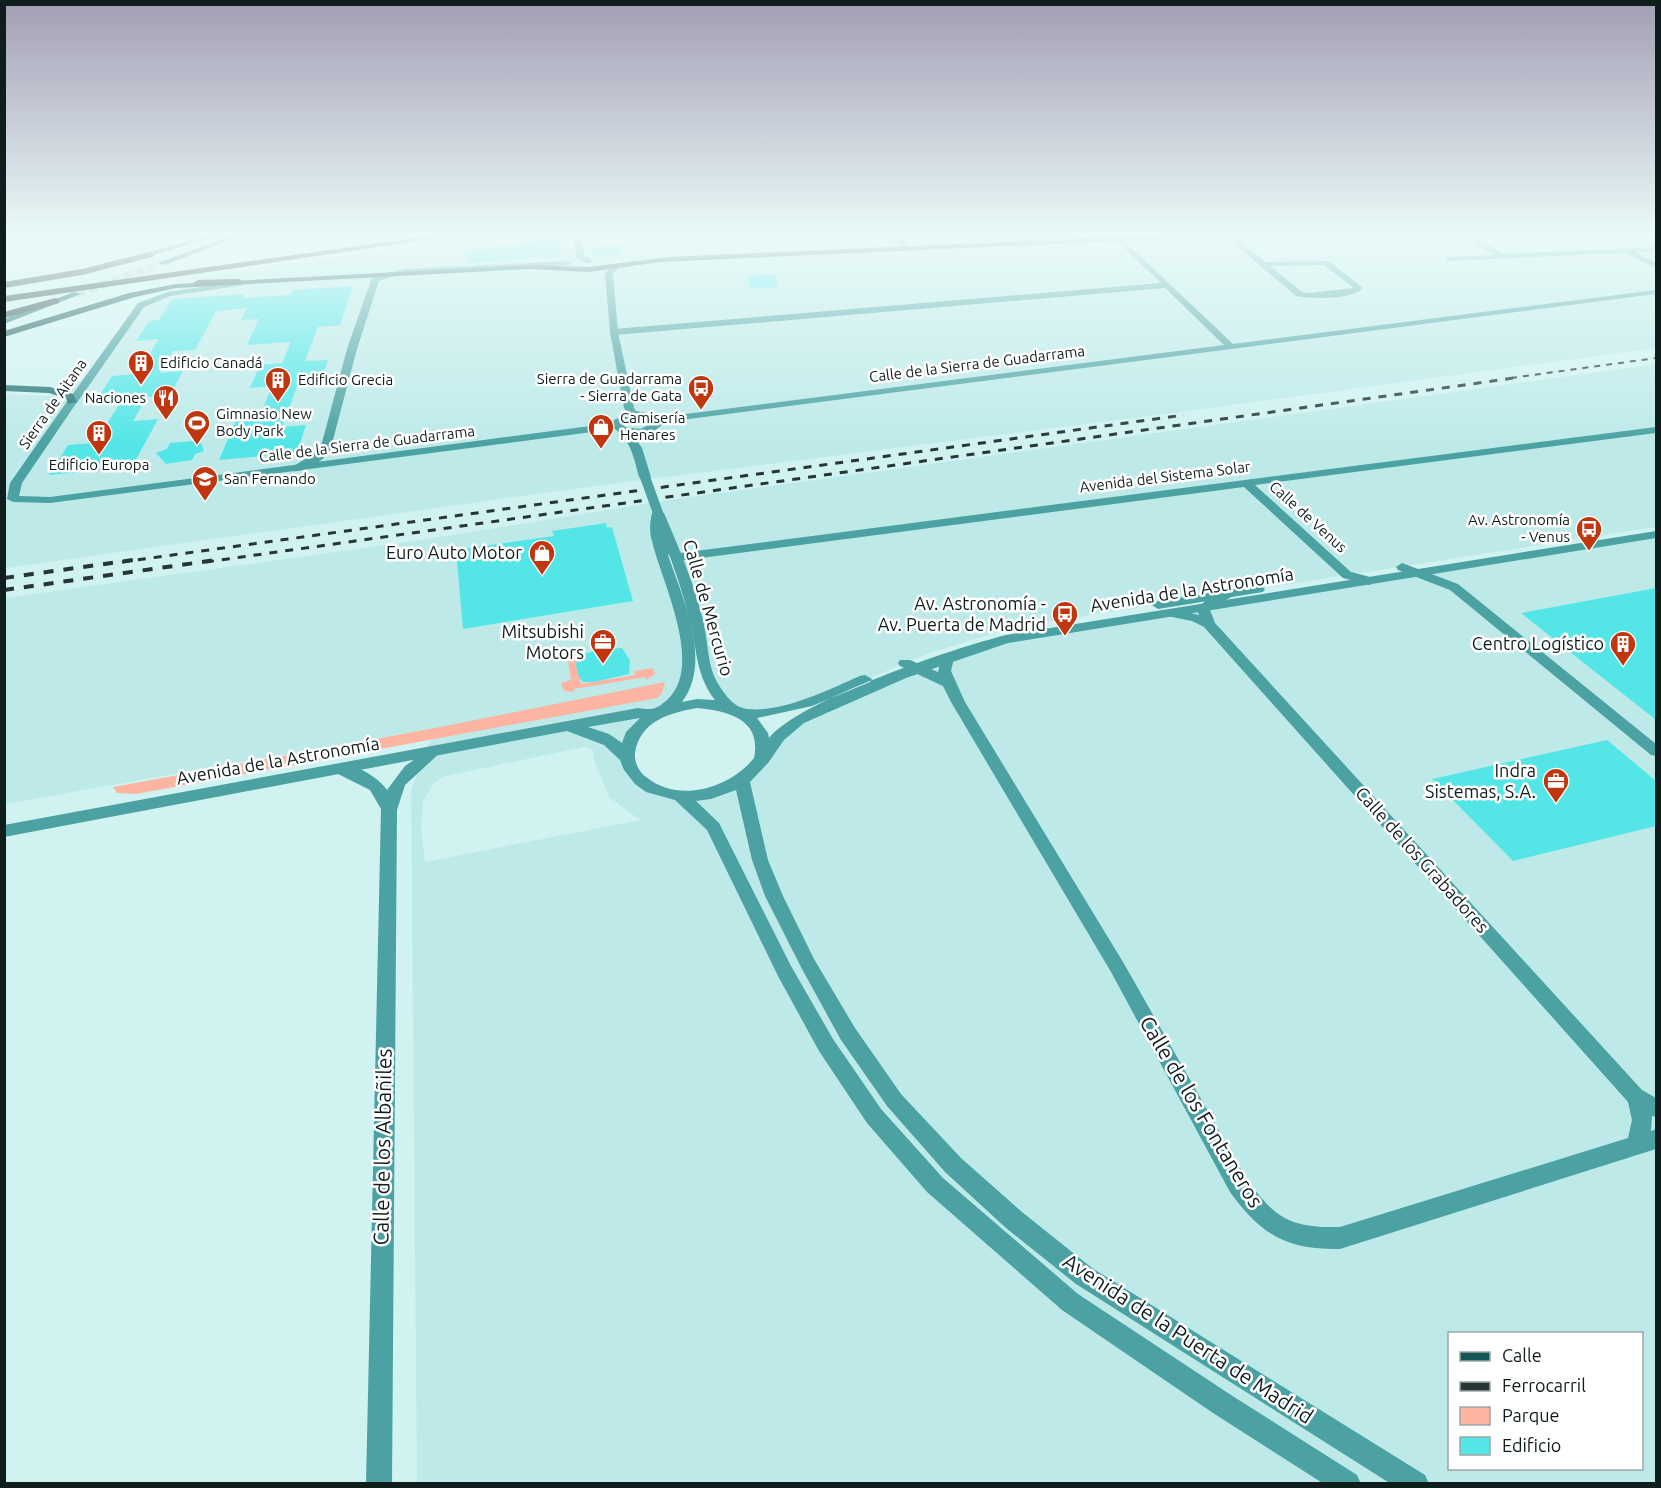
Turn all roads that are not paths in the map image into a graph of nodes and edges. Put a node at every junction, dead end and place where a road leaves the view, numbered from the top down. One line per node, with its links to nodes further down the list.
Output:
1 (42, 304): 10 (highway)
2 (48, 304): 11 (main road)
3 (103, 304): 13 (main road)
4 (141, 304): 16 (street, Sierra de Aitana)
5 (366, 304): 23 (street)
6 (614, 304): 12 (street)
7 (939, 304): 12 (street)
8 (1188, 304): 14 (street)
9 (1558, 304): 14 (street, Calle de la Sierra de Guadarrama)
10 (4, 315)
11 (4, 322)
12 (614, 332): 17 (street)
13 (4, 334)
14 (1230, 346): 18 (street, Calle de la Sierra de Guadarrama)
15 (4, 388): 16 (main road)
16 (72, 402): 27 (street, Sierra de Aitana)
17 (633, 414): 18 (street); 19 (street)
18 (658, 420): 21 (street)
19 (621, 429): 21 (street, Calle de la Sierra de Guadarrama); 22 (street, Calle de Mercurio); 24 (street, Calle de la Sierra de Guadarrama)
20 (1656, 429): 26 (street, Avenida del Sistema Solar)
21 (647, 431): 22 (street)
22 (637, 448): 28 (street, Calle de Mercurio, bridge)
23 (325, 451): 24 (street); 25 (street)
24 (347, 462): 25 (street, Calle de la Sierra de Guadarrama)
25 (296, 469): 27 (street, Calle de la Sierra de Guadarrama)
26 (1247, 484): 32 (street, Avenida del Sistema Solar); 37 (street, Calle de Venus)
27 (13, 499)
28 (658, 513): 31 (street, Calle de Mercurio); 32 (street, Calle de Mercurio)
29 (1656, 527): 33 (street, Avenida de la Astronomía)
30 (1656, 534): 34 (street, Avenida de la Astronomía)
31 (659, 544): 32 (street); 36 (street, Calle de Mercurio)
32 (678, 557): 36 (street); 46 (street, Calle de Mercurio)
33 (1402, 567): 35 (street); 37 (street, Avenida de la Astronomía)
34 (1450, 568): 35 (street, Avenida de la Astronomía); 39 (street)
35 (1420, 573): 38 (street, Avenida de la Astronomía); 39 (street)
36 (669, 575): 47 (street, Calle de Mercurio)
37 (1347, 575): 38 (street, Calle de Venus); 40 (street, Calle de Venus); 41 (street, Avenida de la Astronomía)
38 (1370, 581): 40 (street, Avenida de la Astronomía)
39 (1454, 586): 51 (street)
40 (1336, 587): 42 (street, Avenida de la Astronomía)
41 (1230, 594): 42 (street); 44 (street, Avenida de la Astronomía)
42 (1206, 617): 43 (street, Avenida de la Astronomía); 59 (street, Calle de los Grabadores)
43 (947, 658): 44 (street, Avenida de la Astronomía); 45 (street)
44 (912, 665): 45 (street); 48 (street, Avenida de la Astronomía); 53 (street, Avenida de la Astronomía)
45 (947, 682): 62 (street, Calle de los Fontaneros)
46 (730, 707): 47 (street); 48 (street)
47 (660, 712): 49 (street, Avenida de la Astronomía); 52 (street)
48 (746, 714): 53 (street)
49 (559, 728): 50 (street, Avenida de la Astronomía); 52 (street, Avenida de la Astronomía)
50 (434, 751): 54 (street, Avenida de la Astronomía); 57 (street, Calle de los Albañiles)
51 (1656, 752)
52 (627, 758): 56 (street)
53 (763, 759): 55 (street)
54 (341, 769): 57 (street, Calle de los Albañiles); 58 (street, Avenida de la Astronomía)
55 (742, 782): 56 (street); 65 (street, Avenida de la Puerta de Madrid)
56 (680, 795): 64 (street, Avenida de la Puerta de Madrid)
57 (388, 810): 63 (street, Calle de los Albañiles)
58 (4, 831)
59 (1635, 1096): 60 (street, Calle de los Grabadores); 62 (street, Calle de los Grabadores)
60 (1656, 1108)
61 (1656, 1139): 62 (street, Calle de los Fontaneros)
62 (1636, 1145)
63 (379, 1484)
64 (1348, 1484)
65 (1416, 1484)

